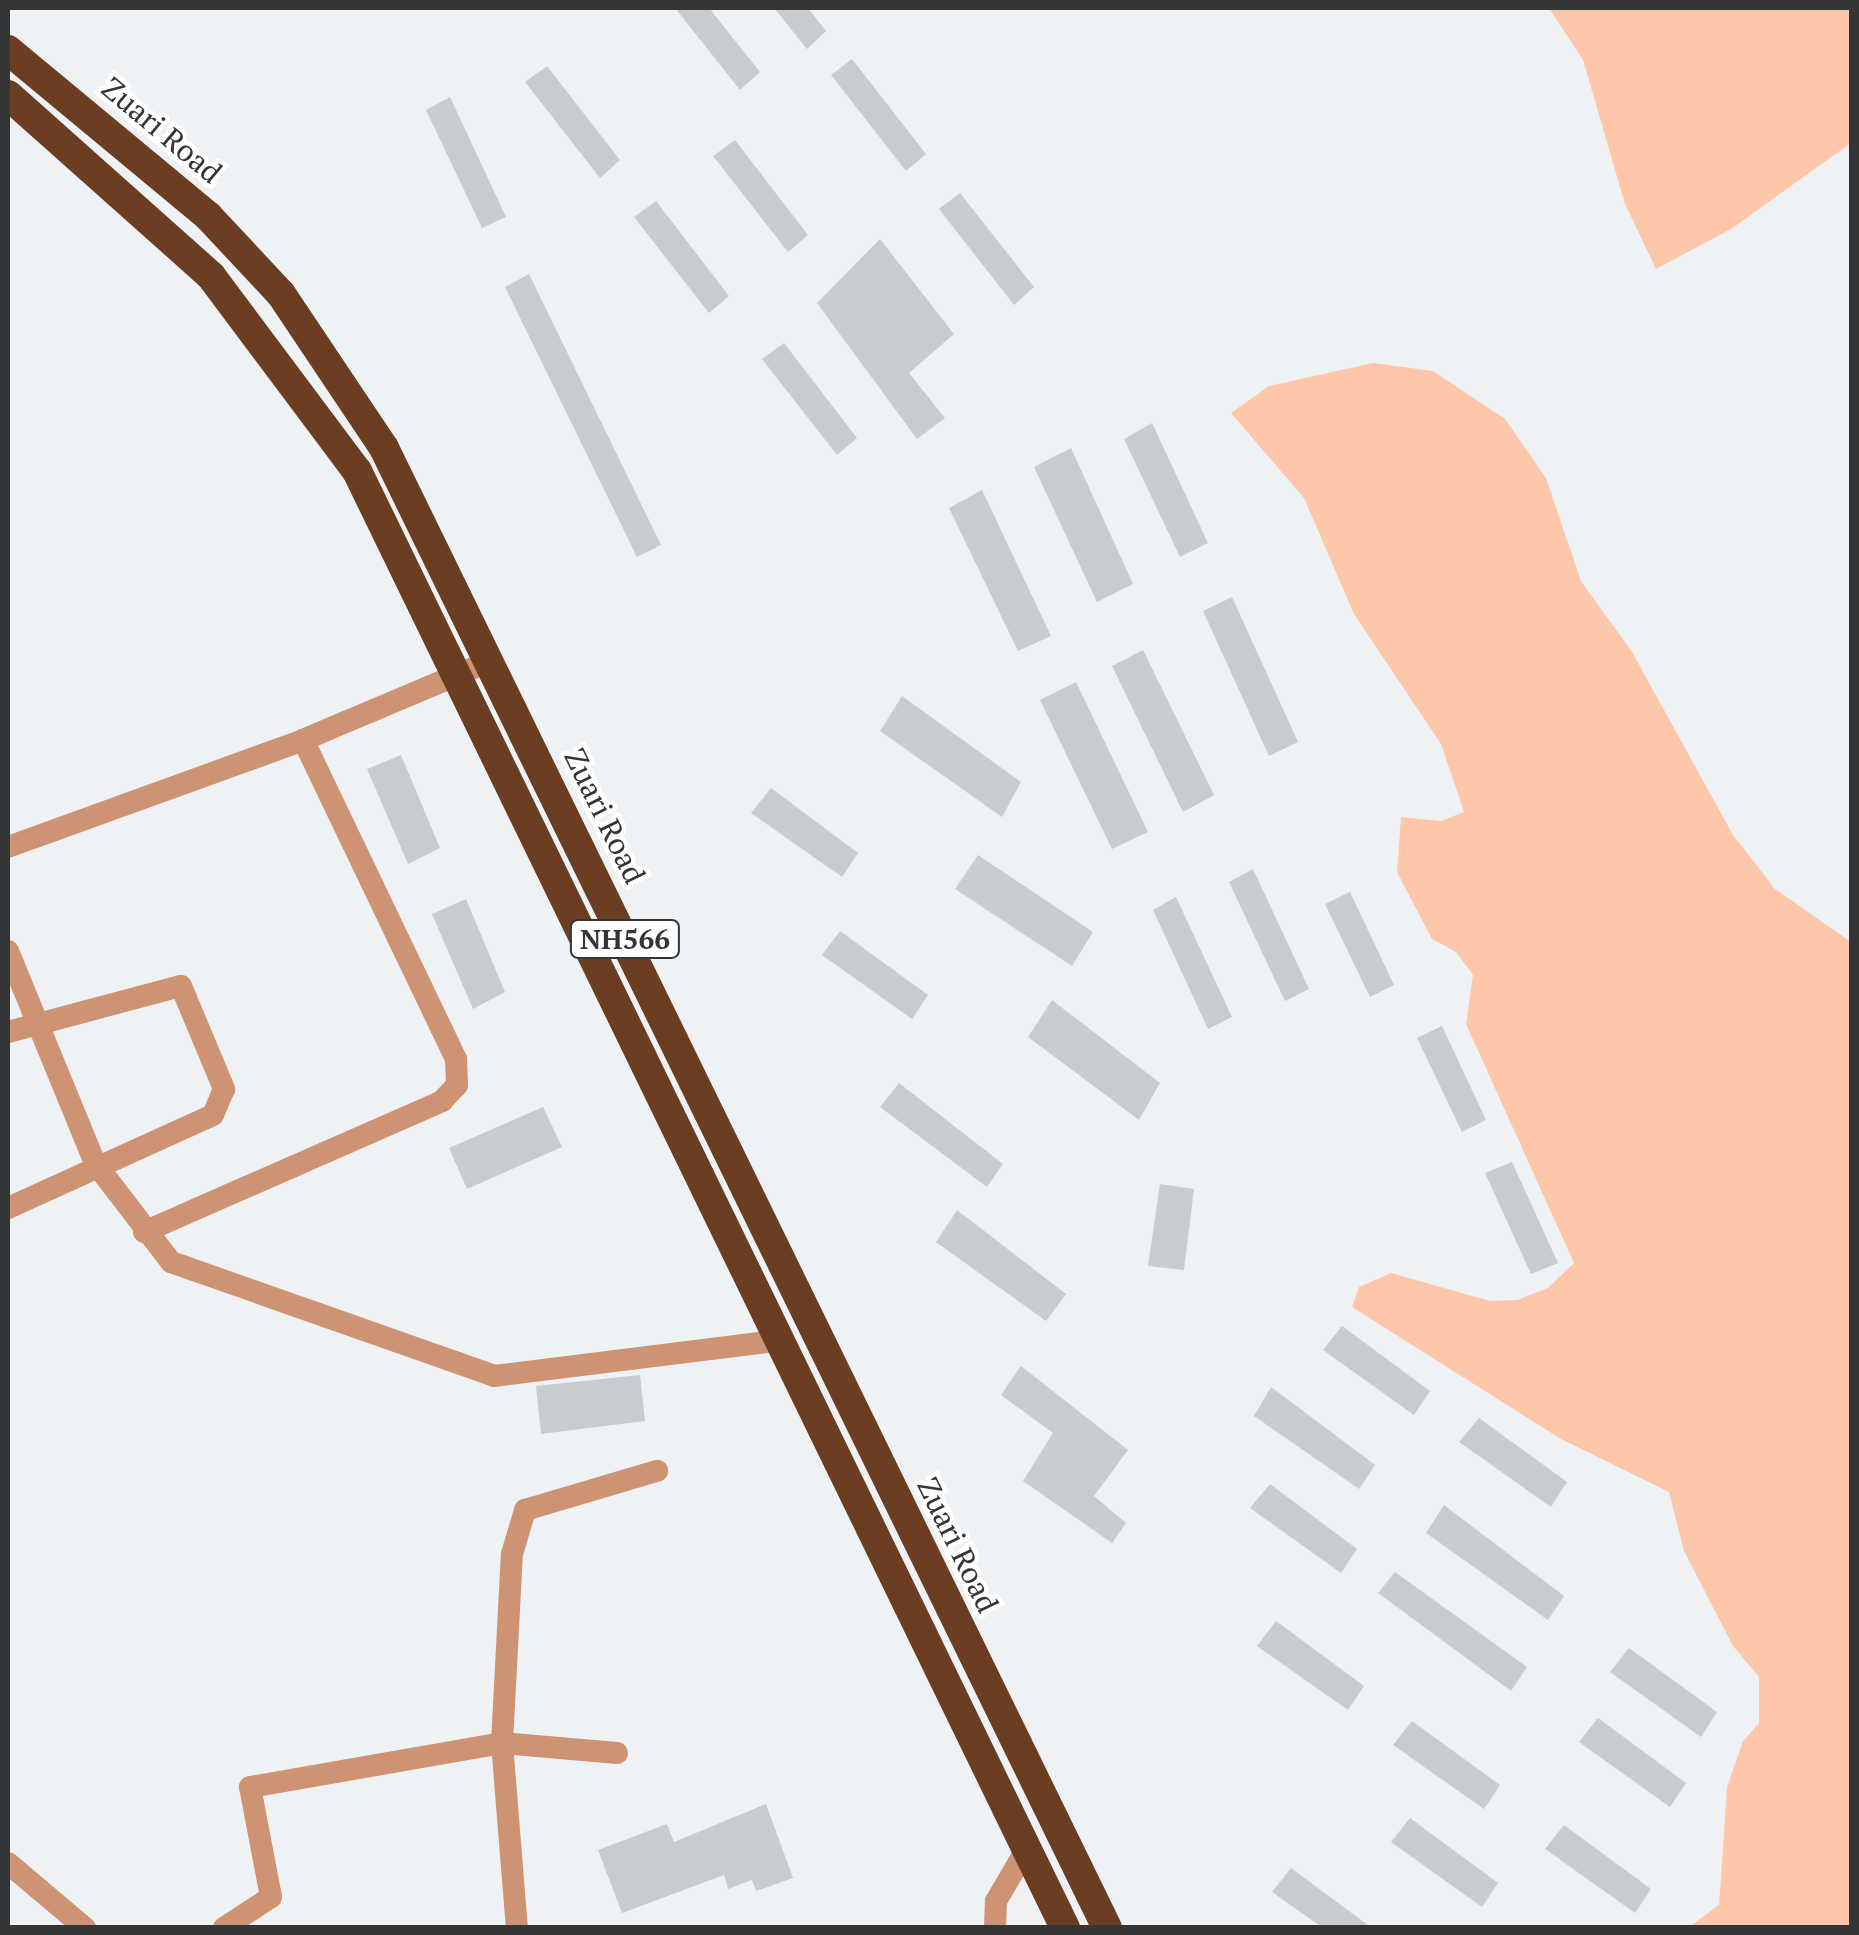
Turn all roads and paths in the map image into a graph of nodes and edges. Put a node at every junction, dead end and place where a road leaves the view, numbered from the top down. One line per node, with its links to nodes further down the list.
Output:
1 (8, 50): 3 (highway, Zuari Road / NH566)
2 (8, 95): 4 (highway, NH566)
3 (490, 660): 4 (street); 19 (highway, Zuari Road / NH566)
4 (459, 674): 5 (street); 13 (highway, NH566)
5 (303, 740): 6 (street); 12 (street)
6 (8, 847)
7 (8, 951): 8 (street)
8 (34, 1021): 9 (street); 10 (street); 10 (street)
9 (8, 1032)
10 (95, 1162): 11 (street); 12 (street)
11 (8, 1208)
12 (144, 1232): 13 (street)
13 (776, 1340): 17 (highway, NH566)
14 (657, 1470): 15 (street)
15 (502, 1743): 16 (street); 22 (street); 23 (street)
16 (617, 1753)
17 (1026, 1850): 20 (highway, NH566); 24 (street)
18 (8, 1863): 21 (street)
19 (1088, 1891): 25 (highway, Zuari Road / NH566); 26 (highway)
20 (1059, 1921)
21 (85, 1928)
22 (224, 1928)
23 (517, 1928)
24 (995, 1928)
25 (1107, 1928)
26 (1130, 1928)

